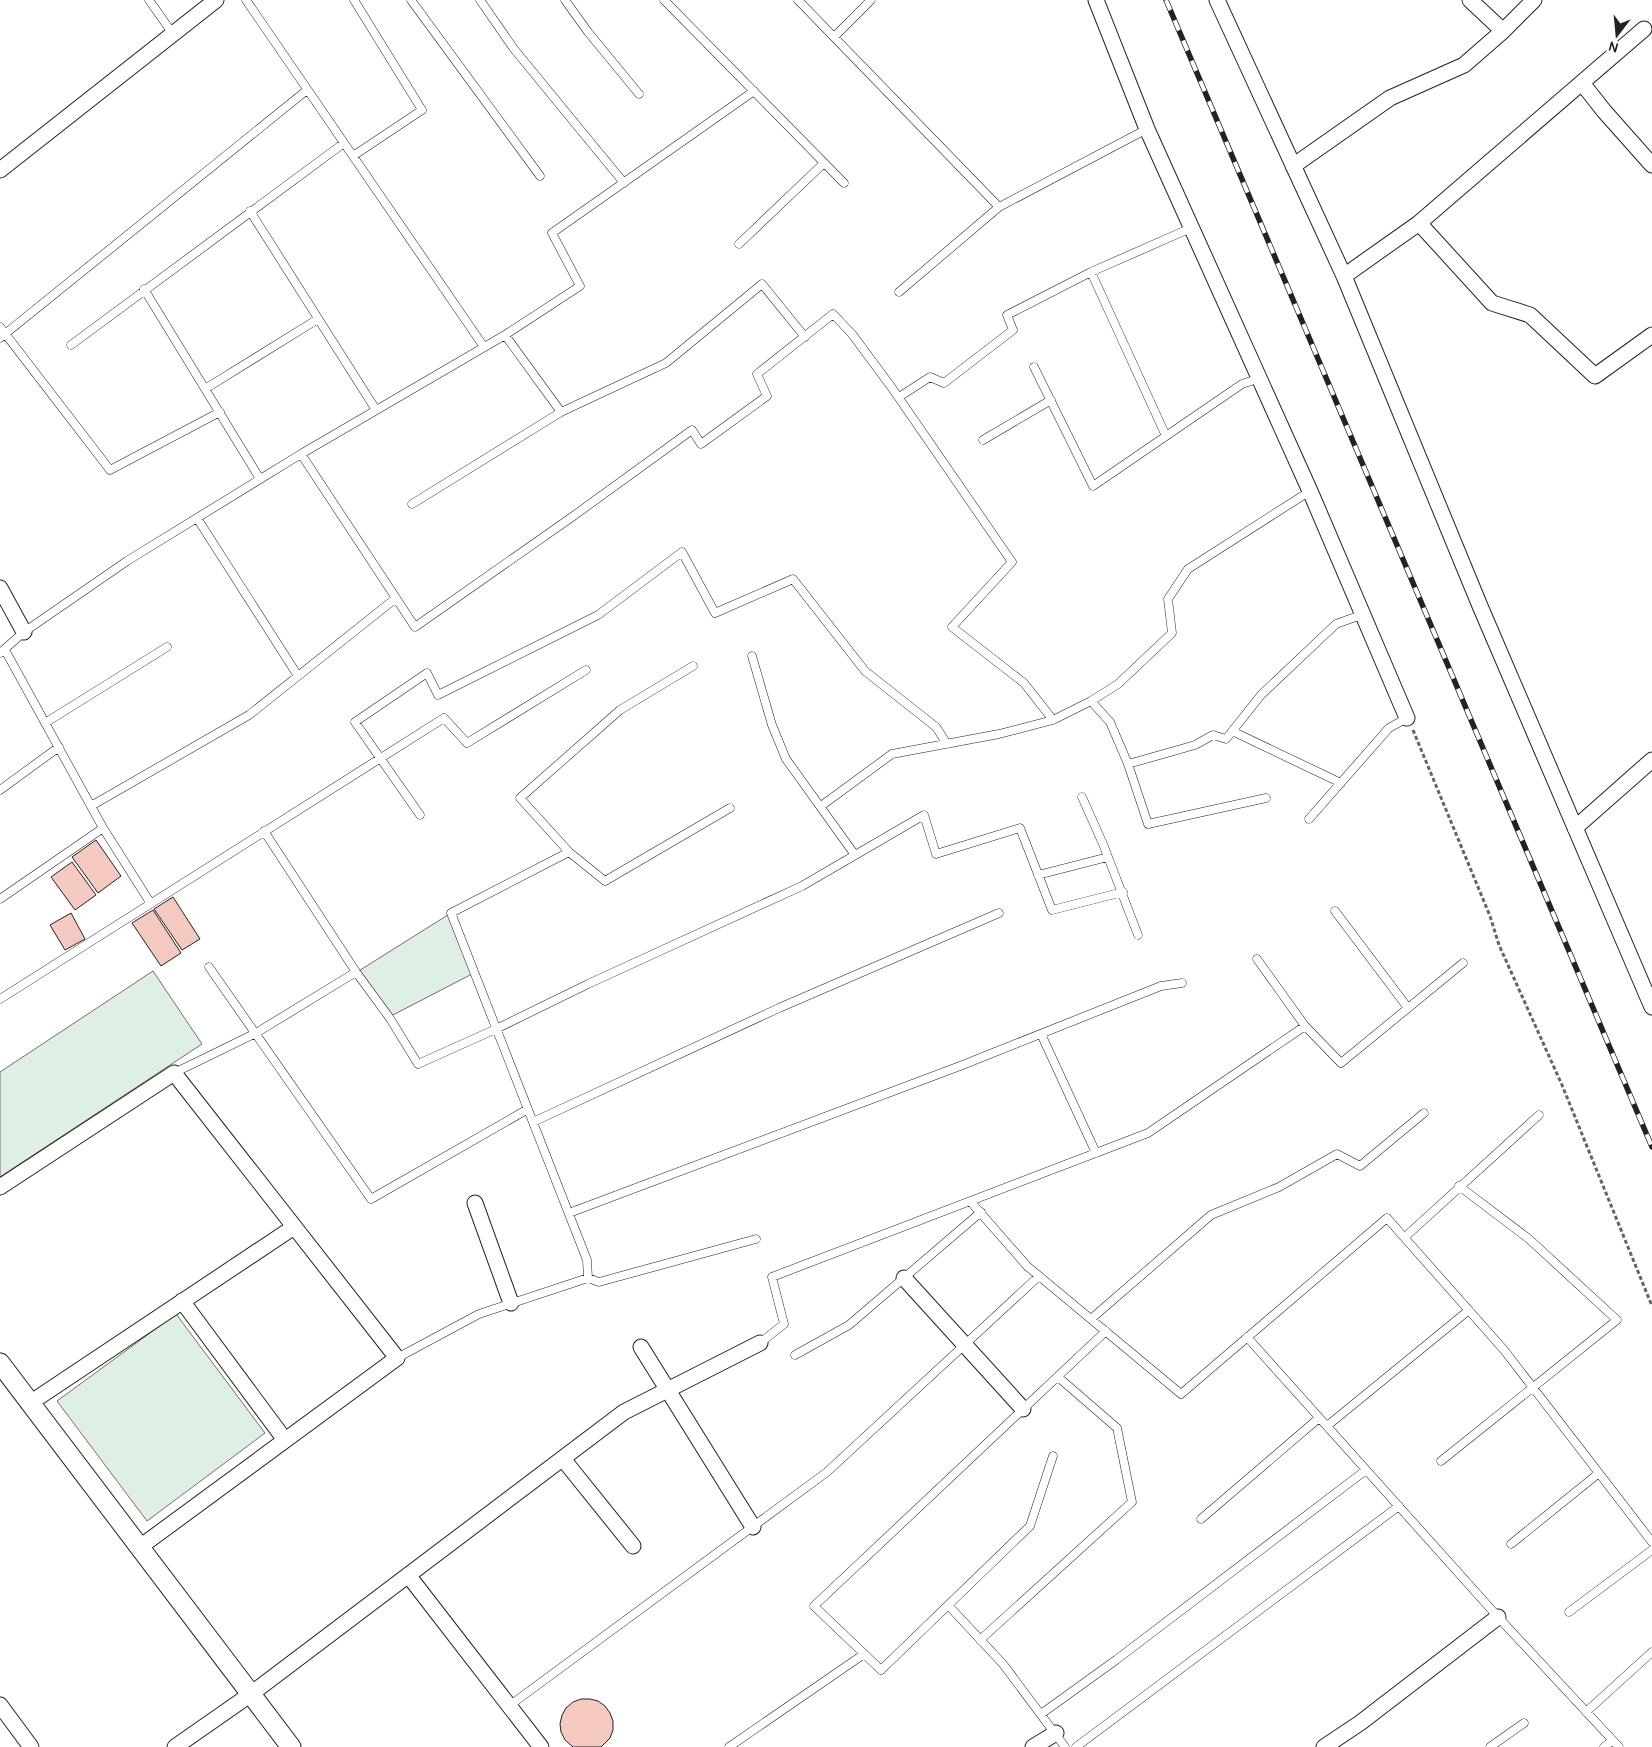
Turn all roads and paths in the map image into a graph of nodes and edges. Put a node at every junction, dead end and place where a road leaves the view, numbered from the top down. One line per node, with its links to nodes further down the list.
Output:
1 (149, 0): 17 (lane)
2 (216, 0): 17 (street)
3 (246, 0): 20 (lane)
4 (354, 0): 26 (lane)
5 (411, 0): 31 (lane)
6 (480, 0): 32 (lane)
7 (565, 0): 22 (lane)
8 (664, 0): 21 (lane)
9 (798, 0): 18 (lane)
10 (871, 0): 18 (lane)
11 (1096, 0): 23 (street)
12 (1217, 0): 28 (street)
13 (1470, 0): 16 (street)
14 (1534, 0): 16 (street)
15 (1644, 29): 19 (street)
16 (1503, 31): 28 (street)
17 (173, 34): 30 (street)
18 (834, 37): 34 (lane)
19 (1582, 83): 25 (street); 36 (street)
20 (307, 90): 24 (lane); 44 (lane)
21 (754, 91): 27 (lane); 32 (lane)
22 (639, 94)
23 (1147, 129): 34 (lane); 37 (street)
24 (344, 143): 26 (lane); 35 (lane)
25 (1647, 150): 29 (street)
26 (353, 156): 49 (lane)
27 (824, 162): 33 (lane); 38 (lane)
28 (1293, 166): 40 (street)
29 (1652, 166)
30 (0, 170)
31 (540, 176)
32 (624, 183): 45 (lane)
33 (844, 183)
34 (1000, 207): 42 (lane)
35 (250, 211): 41 (lane); 43 (lane)
36 (1419, 222): 40 (street); 46 (street)
37 (1191, 228): 39 (lane); 51 (street)
38 (739, 244)
39 (1091, 272): 53 (lane); 58 (lane)
40 (1344, 276): 95 (street)
41 (144, 289): 48 (lane); 52 (lane)
42 (899, 292)
43 (318, 319): 52 (lane); 55 (lane)
44 (2, 333): 56 (lane)
45 (505, 335): 49 (lane); 57 (lane)
46 (1652, 336)
47 (805, 337): 53 (lane); 57 (lane); 66 (lane)
48 (71, 345)
49 (484, 347): 55 (lane)
50 (1034, 367): 54 (lane)
51 (1260, 378): 58 (lane); 62 (street)
52 (205, 389): 56 (lane)
53 (899, 397): 77 (lane)
54 (1051, 400): 58 (lane); 59 (lane)
55 (376, 410): 60 (lane)
56 (220, 412): 61 (lane)
57 (561, 412): 63 (lane)
58 (1166, 436)
59 (983, 440)
60 (301, 454): 61 (lane); 66 (lane)
61 (260, 479): 64 (lane)
62 (1310, 491): 67 (street); 75 (lane)
63 (412, 504)
64 (197, 518): 68 (lane); 74 (lane)
65 (0, 588): 68 (street)
66 (396, 598): 74 (lane)
67 (1364, 614): 76 (street); 79 (lane)
68 (24, 632): 70 (lane)
69 (167, 647): 78 (lane)
70 (2, 652): 78 (lane)
71 (752, 656): 90 (lane)
72 (693, 666): 97 (lane)
73 (586, 670): 82 (lane)
74 (298, 676): 89 (lane)
75 (1091, 701): 77 (lane); 84 (lane)
76 (1408, 718): 85 (lane); 139 (path)
77 (1052, 720): 80 (lane)
78 (45, 723): 81 (lane)
79 (1232, 731): 84 (lane); 85 (lane)
80 (947, 744): 82 (lane); 90 (lane)
81 (58, 747): 86 (lane); 89 (lane)
82 (381, 758): 92 (lane); 96 (lane)
83 (1652, 760): 95 (street)
84 (1128, 764): 88 (lane)
85 (1341, 783): 93 (lane)
86 (0, 790)
87 (1082, 797): 99 (lane)
88 (1266, 798)
89 (91, 806): 94 (lane)
90 (821, 806): 98 (lane)
91 (730, 808): 97 (lane)
92 (420, 815)
93 (1310, 819)
94 (103, 828): 102 (lane); 103 (lane)
95 (1575, 828): 113 (street)
96 (264, 832): 103 (lane); 110 (lane)
97 (569, 852): 116 (lane)
98 (855, 855): 100 (lane); 116 (lane)
99 (1108, 857): 100 (lane); 101 (lane)
100 (1038, 875): 101 (lane)
101 (1123, 892): 106 (lane)
102 (0, 899)
103 (151, 904): 112 (lane)
104 (1335, 911): 114 (lane)
105 (999, 913): 123 (lane)
106 (1138, 935)
107 (1257, 959): 115 (lane)
108 (1463, 963): 114 (lane)
109 (209, 967): 117 (lane)
110 (356, 972): 116 (lane); 117 (lane)
111 (1182, 983): 118 (lane)
112 (0, 999)
113 (1652, 1007)
114 (1408, 1008): 115 (lane)
115 (1305, 1026): 124 (lane)
116 (496, 1029): 120 (lane)
117 (256, 1033): 119 (lane); 120 (lane)
118 (1041, 1034): 124 (lane); 130 (lane)
119 (174, 1073): 126 (street); 131 (street)
120 (528, 1109): 123 (lane)
121 (1424, 1113): 141 (lane)
122 (1539, 1114): 125 (lane)
123 (533, 1122): 130 (lane)
124 (1096, 1153): 127 (lane)
125 (1459, 1186): 132 (lane); 151 (lane)
126 (0, 1188)
127 (972, 1202): 129 (lane); 144 (lane)
128 (475, 1203): 138 (street)
129 (981, 1212): 134 (lane); 136 (lane)
130 (569, 1213): 135 (lane)
131 (294, 1226): 137 (street); 148 (street)
132 (1405, 1237): 140 (lane); 143 (lane)
133 (756, 1239): 135 (lane)
134 (1039, 1276): 141 (lane); 145 (lane)
135 (588, 1278): 138 (lane)
136 (904, 1278): 145 (street); 147 (lane)
137 (182, 1302): 153 (street); 157 (street)
138 (512, 1304): 148 (lane)
139 (1652, 1306)
140 (1469, 1310): 151 (lane); 156 (lane)
141 (1091, 1319): 142 (lane)
142 (1106, 1331): 143 (lane); 150 (lane)
143 (1247, 1337): 155 (lane)
144 (760, 1343): 152 (street)
145 (965, 1344): 154 (street); 165 (lane)
146 (641, 1347): 152 (street)
147 (795, 1354)
148 (397, 1358): 157 (street)
149 (0, 1364): 153 (street)
150 (1058, 1376): 154 (lane); 175 (lane)
151 (1533, 1387): 160 (lane); 162 (lane)
152 (667, 1390): 159 (street); 165 (street)
153 (30, 1403): 169 (street)
154 (1023, 1409): 177 (lane)
155 (1319, 1418): 156 (lane); 164 (lane)
156 (1327, 1426): 161 (lane)
157 (285, 1440): 169 (street)
158 (1053, 1456): 172 (lane)
159 (563, 1459): 168 (street); 171 (street)
160 (1441, 1461)
161 (1366, 1470): 163 (lane); 182 (lane)
162 (1599, 1473): 166 (lane); 167 (lane)
163 (1399, 1506): 174 (lane); 193 (lane)
164 (1201, 1520)
165 (753, 1527): 180 (lane)
166 (1652, 1542)
167 (1511, 1544)
168 (633, 1546)
169 (140, 1548): 178 (street)
170 (1652, 1550): 173 (lane)
171 (408, 1575): 178 (street); 180 (street)
172 (948, 1605): 175 (lane); 177 (lane)
173 (1569, 1612)
174 (1498, 1617): 181 (lane); 194 (street)
175 (980, 1640): 182 (lane)
176 (1652, 1652): 181 (lane)
177 (864, 1654): 190 (lane)
178 (251, 1694): 187 (street); 188 (street)
179 (0, 1705): 186 (street)
180 (509, 1706): 189 (street)
181 (1586, 1712): 185 (lane)
182 (1041, 1714): 184 (lane)
183 (1524, 1723): 195 (lane)
184 (1056, 1733): 191 (street); 192 (lane)
185 (1612, 1740): 196 (lane); 197 (lane)
186 (31, 1747)
187 (175, 1747)
188 (291, 1747)
189 (541, 1747)
190 (729, 1747)
191 (1033, 1747)
192 (1065, 1747)
193 (1076, 1747)
194 (1324, 1747)
195 (1490, 1747)
196 (1604, 1747)
197 (1618, 1747)

